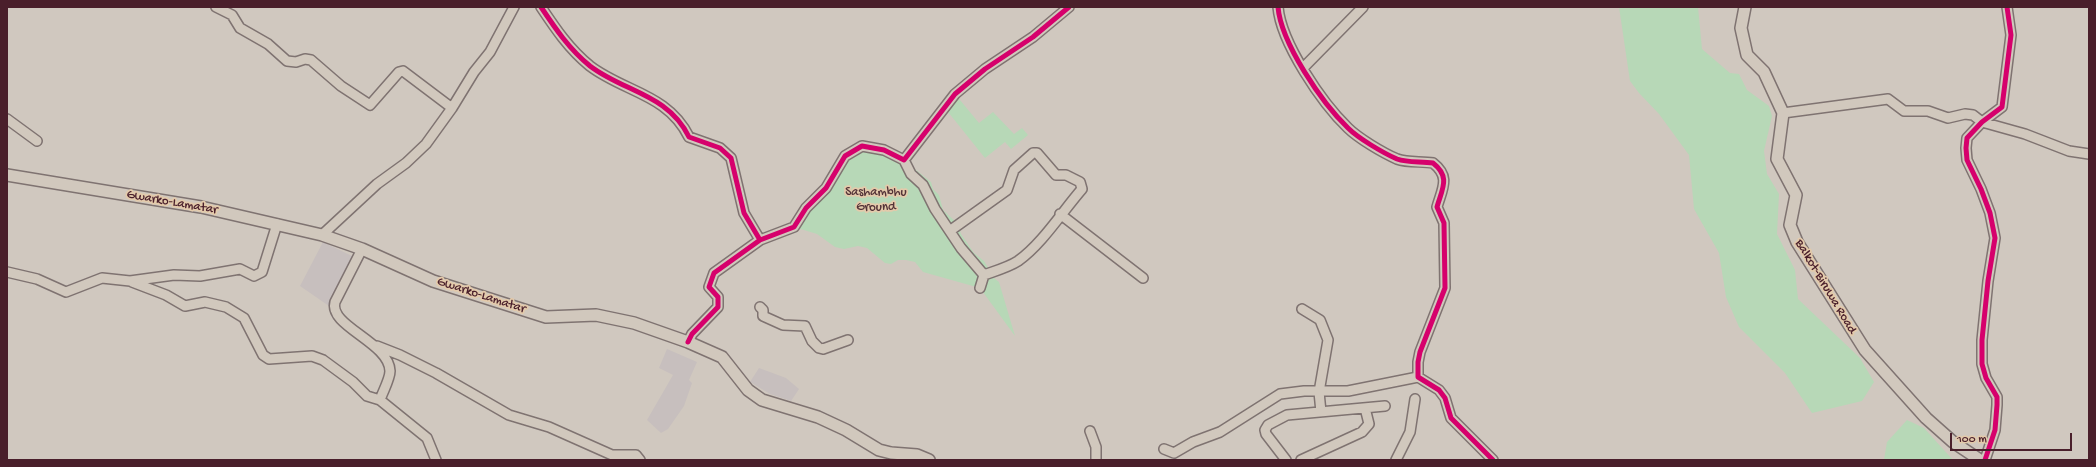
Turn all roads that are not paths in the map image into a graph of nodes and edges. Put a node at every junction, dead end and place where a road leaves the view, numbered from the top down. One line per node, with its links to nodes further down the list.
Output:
1 (216, 7): 10 (street)
2 (514, 7): 10 (street)
3 (541, 7): 22 (street)
4 (1069, 7): 16 (street)
5 (1278, 7): 9 (street)
6 (1363, 7): 9 (street)
7 (1745, 7): 11 (main road, Balkot-Biruwa Road)
8 (2007, 7): 13 (street)
9 (1303, 68): 34 (street)
10 (452, 108): 21 (street)
11 (1782, 113): 13 (street); 53 (main road, Balkot-Biruwa Road)
12 (7, 119): 14 (street)
13 (1982, 122): 15 (street); 54 (street)
14 (37, 141)
15 (2089, 154)
16 (904, 160): 20 (street); 22 (street)
17 (7, 175): 19 (main road, Gwarko-Lamatar)
18 (1060, 214): 20 (street); 25 (street); 26 (street)
19 (277, 224): 21 (main road, Gwarko-Lamatar); 27 (street)
20 (950, 230): 25 (street)
21 (322, 235): 23 (main road, Gwarko-Lamatar)
22 (760, 240): 32 (street)
23 (362, 249): 32 (main road, Gwarko-Lamatar); 33 (street)
24 (7, 272): 27 (street)
25 (984, 275): 28 (street)
26 (1143, 278)
27 (130, 281): 37 (street)
28 (980, 288)
29 (760, 307): 31 (street)
30 (1302, 309): 35 (street)
31 (848, 340)
32 (688, 342): 46 (main road, Gwarko-Lamatar)
33 (377, 346): 37 (street); 45 (street)
34 (1418, 377): 35 (street); 43 (street)
35 (1319, 392): 40 (street); 42 (street)
36 (1415, 399): 50 (street)
37 (380, 400): 44 (street)
38 (1385, 406): 39 (street)
39 (1365, 408): 40 (street); 49 (street)
40 (1321, 412): 48 (street)
41 (1090, 431): 47 (street)
42 (1164, 450)
43 (1486, 452): 51 (street); 52 (street)
44 (436, 460)
45 (640, 460)
46 (929, 460)
47 (1096, 460)
48 (1286, 460)
49 (1301, 460)
50 (1396, 460)
51 (1480, 460)
52 (1493, 460)
53 (1980, 460)
54 (1985, 460)

